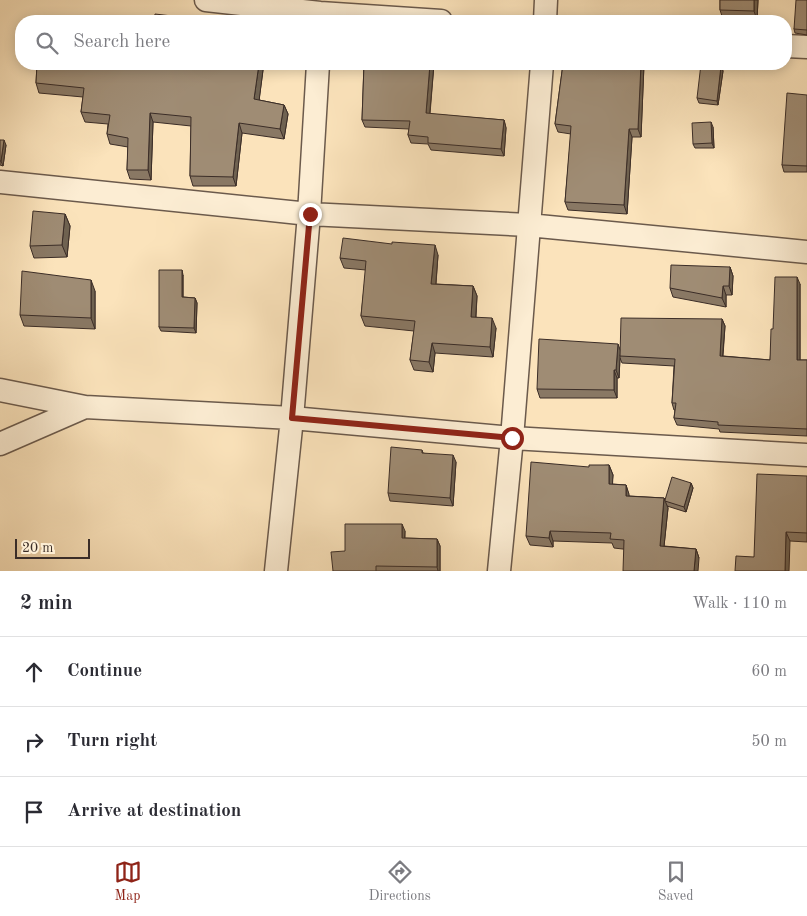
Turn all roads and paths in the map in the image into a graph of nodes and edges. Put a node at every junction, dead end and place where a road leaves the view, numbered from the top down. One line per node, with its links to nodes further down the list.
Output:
1 (206, 0): 3 (street)
2 (546, 0): 5 (street)
3 (321, 11): 4 (street)
4 (369, 15)
5 (545, 15)
6 (792, 46): 7 (street)
7 (807, 47)
8 (318, 70): 11 (street)
9 (541, 70): 12 (street)
10 (0, 182): 11 (street)
11 (310, 214): 12 (street); 16 (street)
12 (528, 225): 13 (street); 17 (street)
13 (807, 252)
14 (0, 390): 15 (street)
15 (85, 407): 16 (street); 18 (street)
16 (292, 418): 17 (street); 20 (street)
17 (512, 438): 19 (street); 21 (street)
18 (0, 444)
19 (807, 454)
20 (276, 571)
21 (499, 571)

